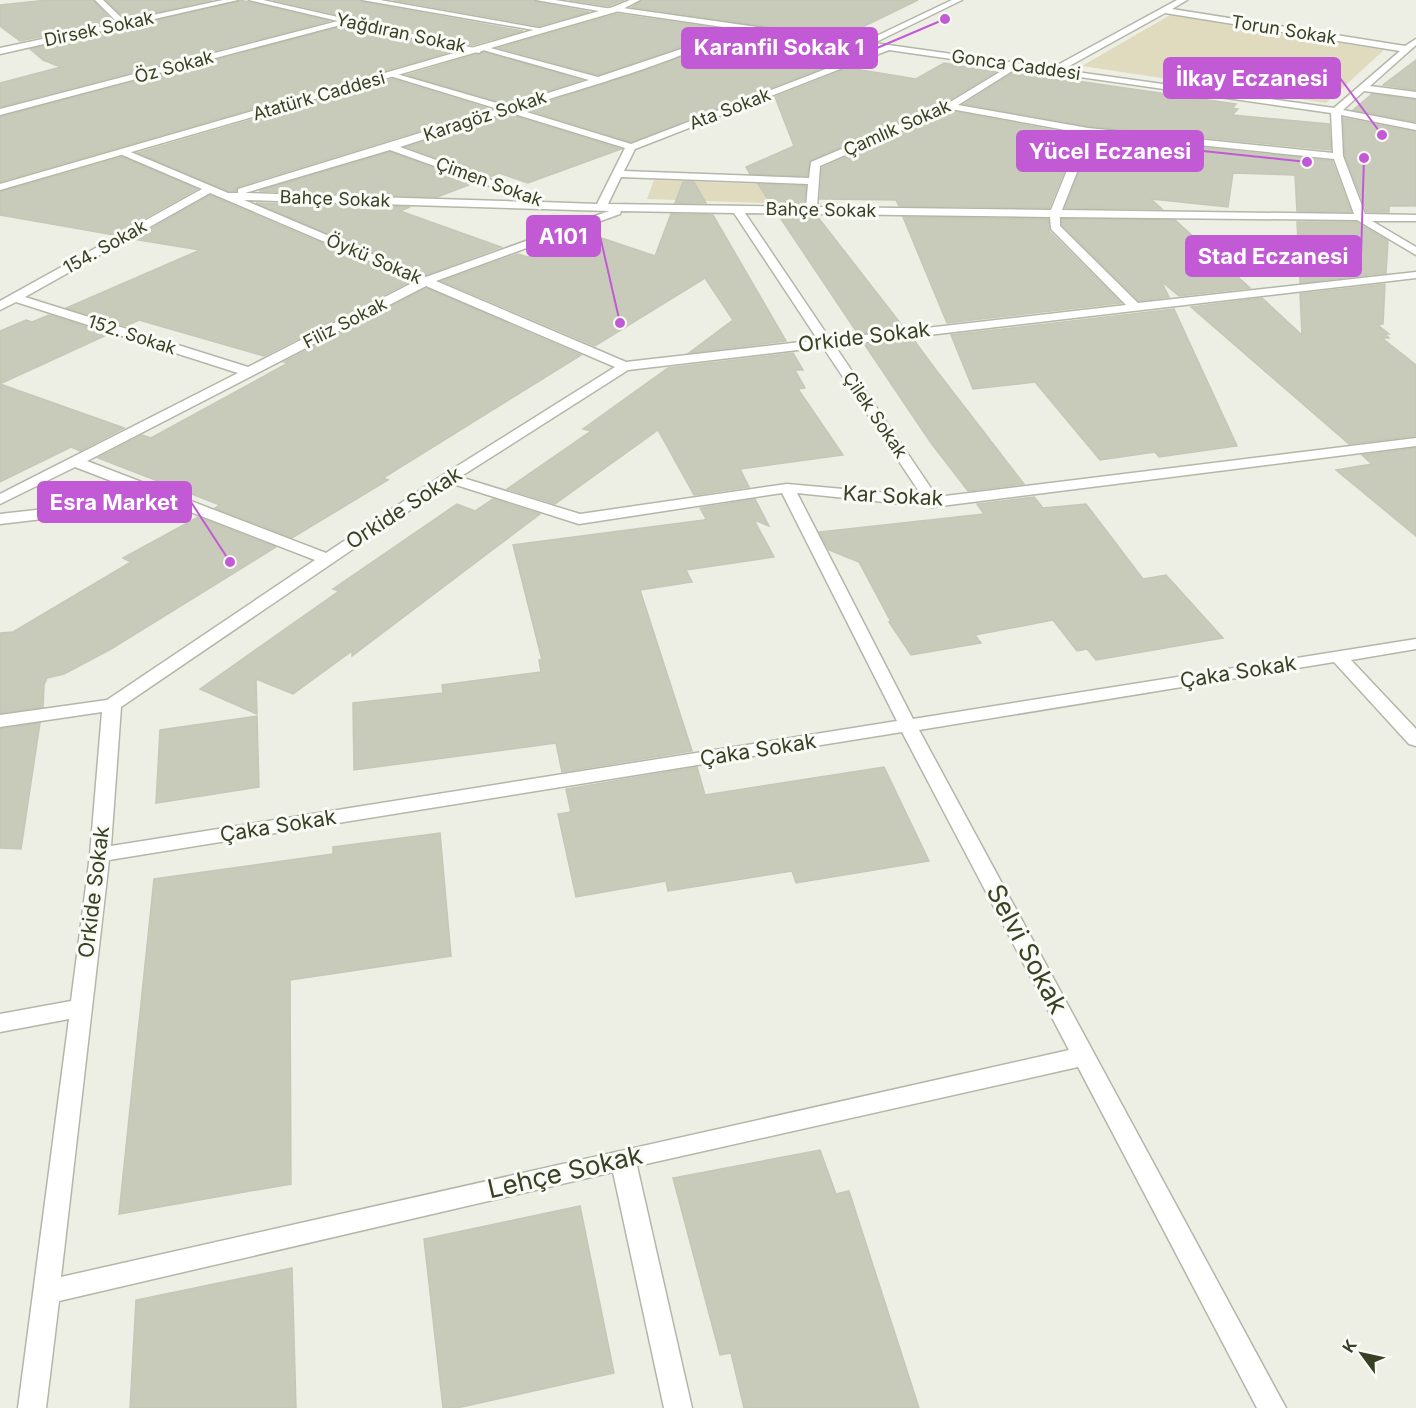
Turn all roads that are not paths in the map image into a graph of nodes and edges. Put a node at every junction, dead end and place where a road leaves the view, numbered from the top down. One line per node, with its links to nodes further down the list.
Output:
1 (99, 0): 13 (street)
2 (234, 0): 13 (street, Dirsek Sokak)
3 (253, 0): 12 (street, Yağdıran Sokak)
4 (366, 0): 15 (street)
5 (540, 0): 10 (street, Gonca Caddesi)
6 (636, 0): 10 (street, Atatürk Caddesi)
7 (1183, 0): 11 (street)
8 (929, 1): 9 (street)
9 (953, 2): 17 (street)
10 (613, 10): 14 (street, Gonca Caddesi); 15 (street, Atatürk Caddesi)
11 (1162, 10): 21 (street, Torun Sokak); 24 (street)
12 (348, 21): 19 (street, Yağdıran Sokak); 32 (street, Öz Sokak)
13 (123, 24): 20 (street, Dirsek Sokak)
14 (739, 26): 17 (street, Gonca Caddesi); 26 (street, Karagöz Sokak)
15 (545, 30): 19 (street, Atatürk Caddesi)
16 (1416, 41): 21 (street)
17 (867, 44): 18 (street, Gonca Caddesi)
18 (891, 47): 23 (street, Gonca Caddesi); 36 (street, Ata Sokak)
19 (482, 49): 25 (street, Atatürk Caddesi); 26 (street, Yağdıran Sokak)
20 (0, 51)
21 (1402, 52): 22 (street, Torun Sokak); 27 (street)
22 (1416, 58)
23 (1017, 65): 24 (street, Gonca Caddesi); 29 (street, Çamlık Sokak)
24 (1055, 70): 31 (street, Gonca Caddesi)
25 (393, 74): 30 (street); 37 (street, Atatürk Caddesi)
26 (598, 80): 30 (street, Karagöz Sokak)
27 (1363, 88): 28 (street); 31 (street)
28 (1416, 96)
29 (950, 106): 34 (street); 40 (street, Çamlık Sokak)
30 (507, 109): 35 (street, Karagöz Sokak); 36 (street)
31 (1336, 111): 33 (street, Gonca Caddesi); 38 (street)
32 (0, 112)
33 (1416, 127)
34 (1088, 131): 38 (street); 49 (street)
35 (390, 147): 43 (street, Karagöz Sokak); 44 (street, Çimen Sokak)
36 (631, 147): 39 (street)
37 (123, 152): 41 (street, Atatürk Caddesi); 42 (street, Öykü Sokak)
38 (1338, 156): 51 (street)
39 (619, 174): 40 (street); 45 (street)
40 (813, 182): 48 (street, Çamlık Sokak)
41 (0, 187)
42 (210, 189): 43 (street, Öykü Sokak); 55 (street, 154. Sokak)
43 (226, 196): 44 (street, Bahçe Sokak); 54 (street, Öykü Sokak)
44 (555, 206): 45 (street, Bahçe Sokak)
45 (601, 207): 46 (street, Bahçe Sokak)
46 (626, 208): 47 (street, Bahçe Sokak); 54 (street, Filiz Sokak)
47 (737, 209): 48 (street, Bahçe Sokak); 58 (street, Çilek Sokak)
48 (811, 210): 49 (street, Bahçe Sokak)
49 (1055, 214): 51 (street, Bahçe Sokak); 57 (street)
50 (1416, 218): 51 (street, Bahçe Sokak)
51 (1361, 219): 52 (street)
52 (1416, 252)
53 (1416, 275): 57 (street, Orkide Sokak)
54 (426, 281): 59 (street, Öykü Sokak); 60 (street, Filiz Sokak)
55 (15, 298): 56 (street, 154. Sokak); 60 (street, 152. Sokak)
56 (0, 306)
57 (1135, 307): 58 (street, Orkide Sokak)
58 (826, 342): 59 (street, Orkide Sokak); 67 (street, Çilek Sokak)
59 (625, 366): 63 (street, Orkide Sokak)
60 (249, 372): 62 (street, Filiz Sokak)
61 (1416, 442): 67 (street, Kar Sokak)
62 (73, 461): 65 (street); 66 (street, Filiz Sokak)
63 (448, 478): 64 (street, Kar Sokak); 69 (street, Orkide Sokak)
64 (787, 488): 67 (street, Kar Sokak); 74 (street, Selvi Sokak)
65 (172, 499): 68 (street); 69 (street)
66 (0, 500)
67 (933, 502)
68 (0, 519)
69 (326, 559): 72 (street, Orkide Sokak)
70 (1416, 644): 71 (street, Çaka Sokak)
71 (1338, 656): 74 (street, Çaka Sokak); 75 (street)
72 (112, 705): 73 (street); 76 (street, Orkide Sokak)
73 (0, 721)
74 (908, 726): 76 (street, Çaka Sokak); 79 (street, Selvi Sokak)
75 (1416, 740)
76 (100, 855): 77 (street, Orkide Sokak)
77 (80, 1008): 78 (street); 81 (street, Orkide Sokak)
78 (0, 1023)
79 (1084, 1056): 80 (street, Lehçe Sokak); 84 (street, Selvi Sokak)
80 (623, 1159): 81 (street, Lehçe Sokak); 83 (street)
81 (47, 1292): 82 (street, Orkide Sokak)
82 (32, 1408)
83 (678, 1408)
84 (1272, 1408)

